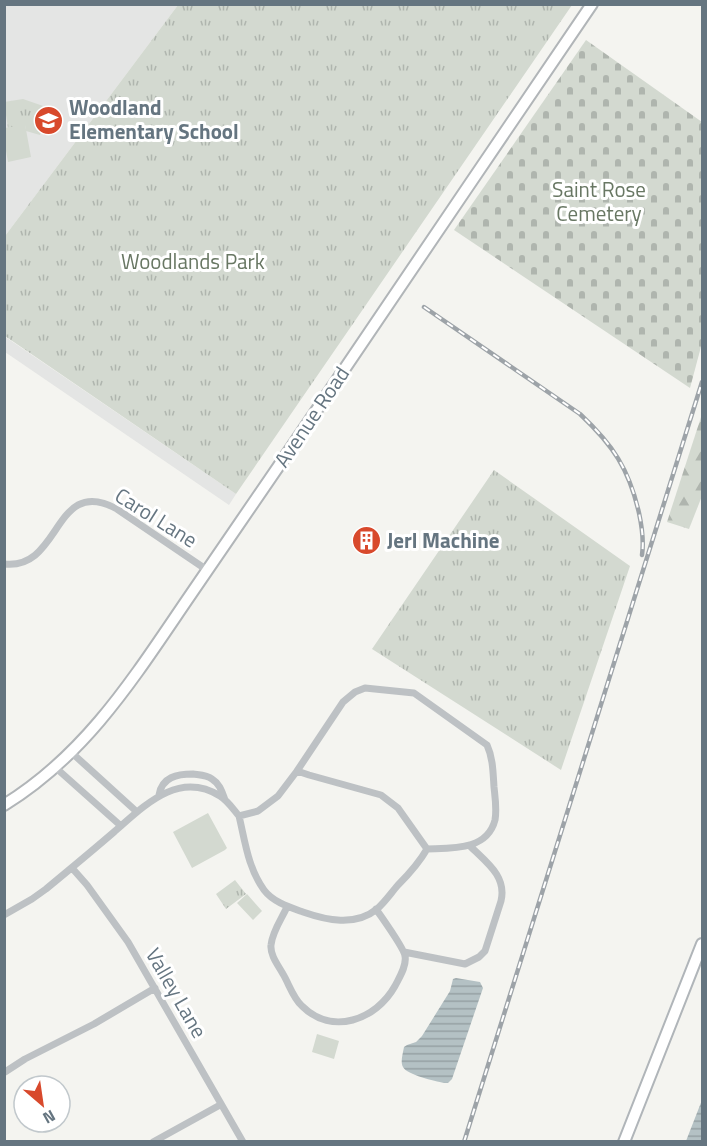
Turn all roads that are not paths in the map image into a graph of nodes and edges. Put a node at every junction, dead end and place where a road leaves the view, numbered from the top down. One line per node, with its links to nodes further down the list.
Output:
1 (592, 4): 3 (main road, Avenue Road)
2 (4, 564): 3 (street, Carol Lane)
3 (207, 570): 4 (main road, Avenue Road)
4 (72, 753): 5 (main road, Avenue Road); 10 (street)
5 (56, 768): 9 (main road, Avenue Road); 12 (street)
6 (297, 771): 11 (street); 13 (street); 14 (street)
7 (159, 795): 8 (street); 8 (street); 10 (street)
8 (225, 800): 11 (street)
9 (4, 806)
10 (137, 812): 12 (street)
11 (239, 816): 16 (street)
12 (121, 826): 15 (street)
13 (470, 846): 14 (street); 20 (street)
14 (426, 849): 17 (street)
15 (72, 868): 18 (street); 21 (street, Valley Lane)
16 (287, 907): 17 (street); 20 (street)
17 (376, 909): 20 (street)
18 (4, 915)
19 (702, 944): 26 (main road)
20 (404, 952)
21 (155, 988): 22 (street); 23 (street, Valley Lane)
22 (5, 1072)
23 (220, 1105): 24 (street); 25 (street, Valley Lane)
24 (153, 1142)
25 (243, 1142)
26 (624, 1142)

